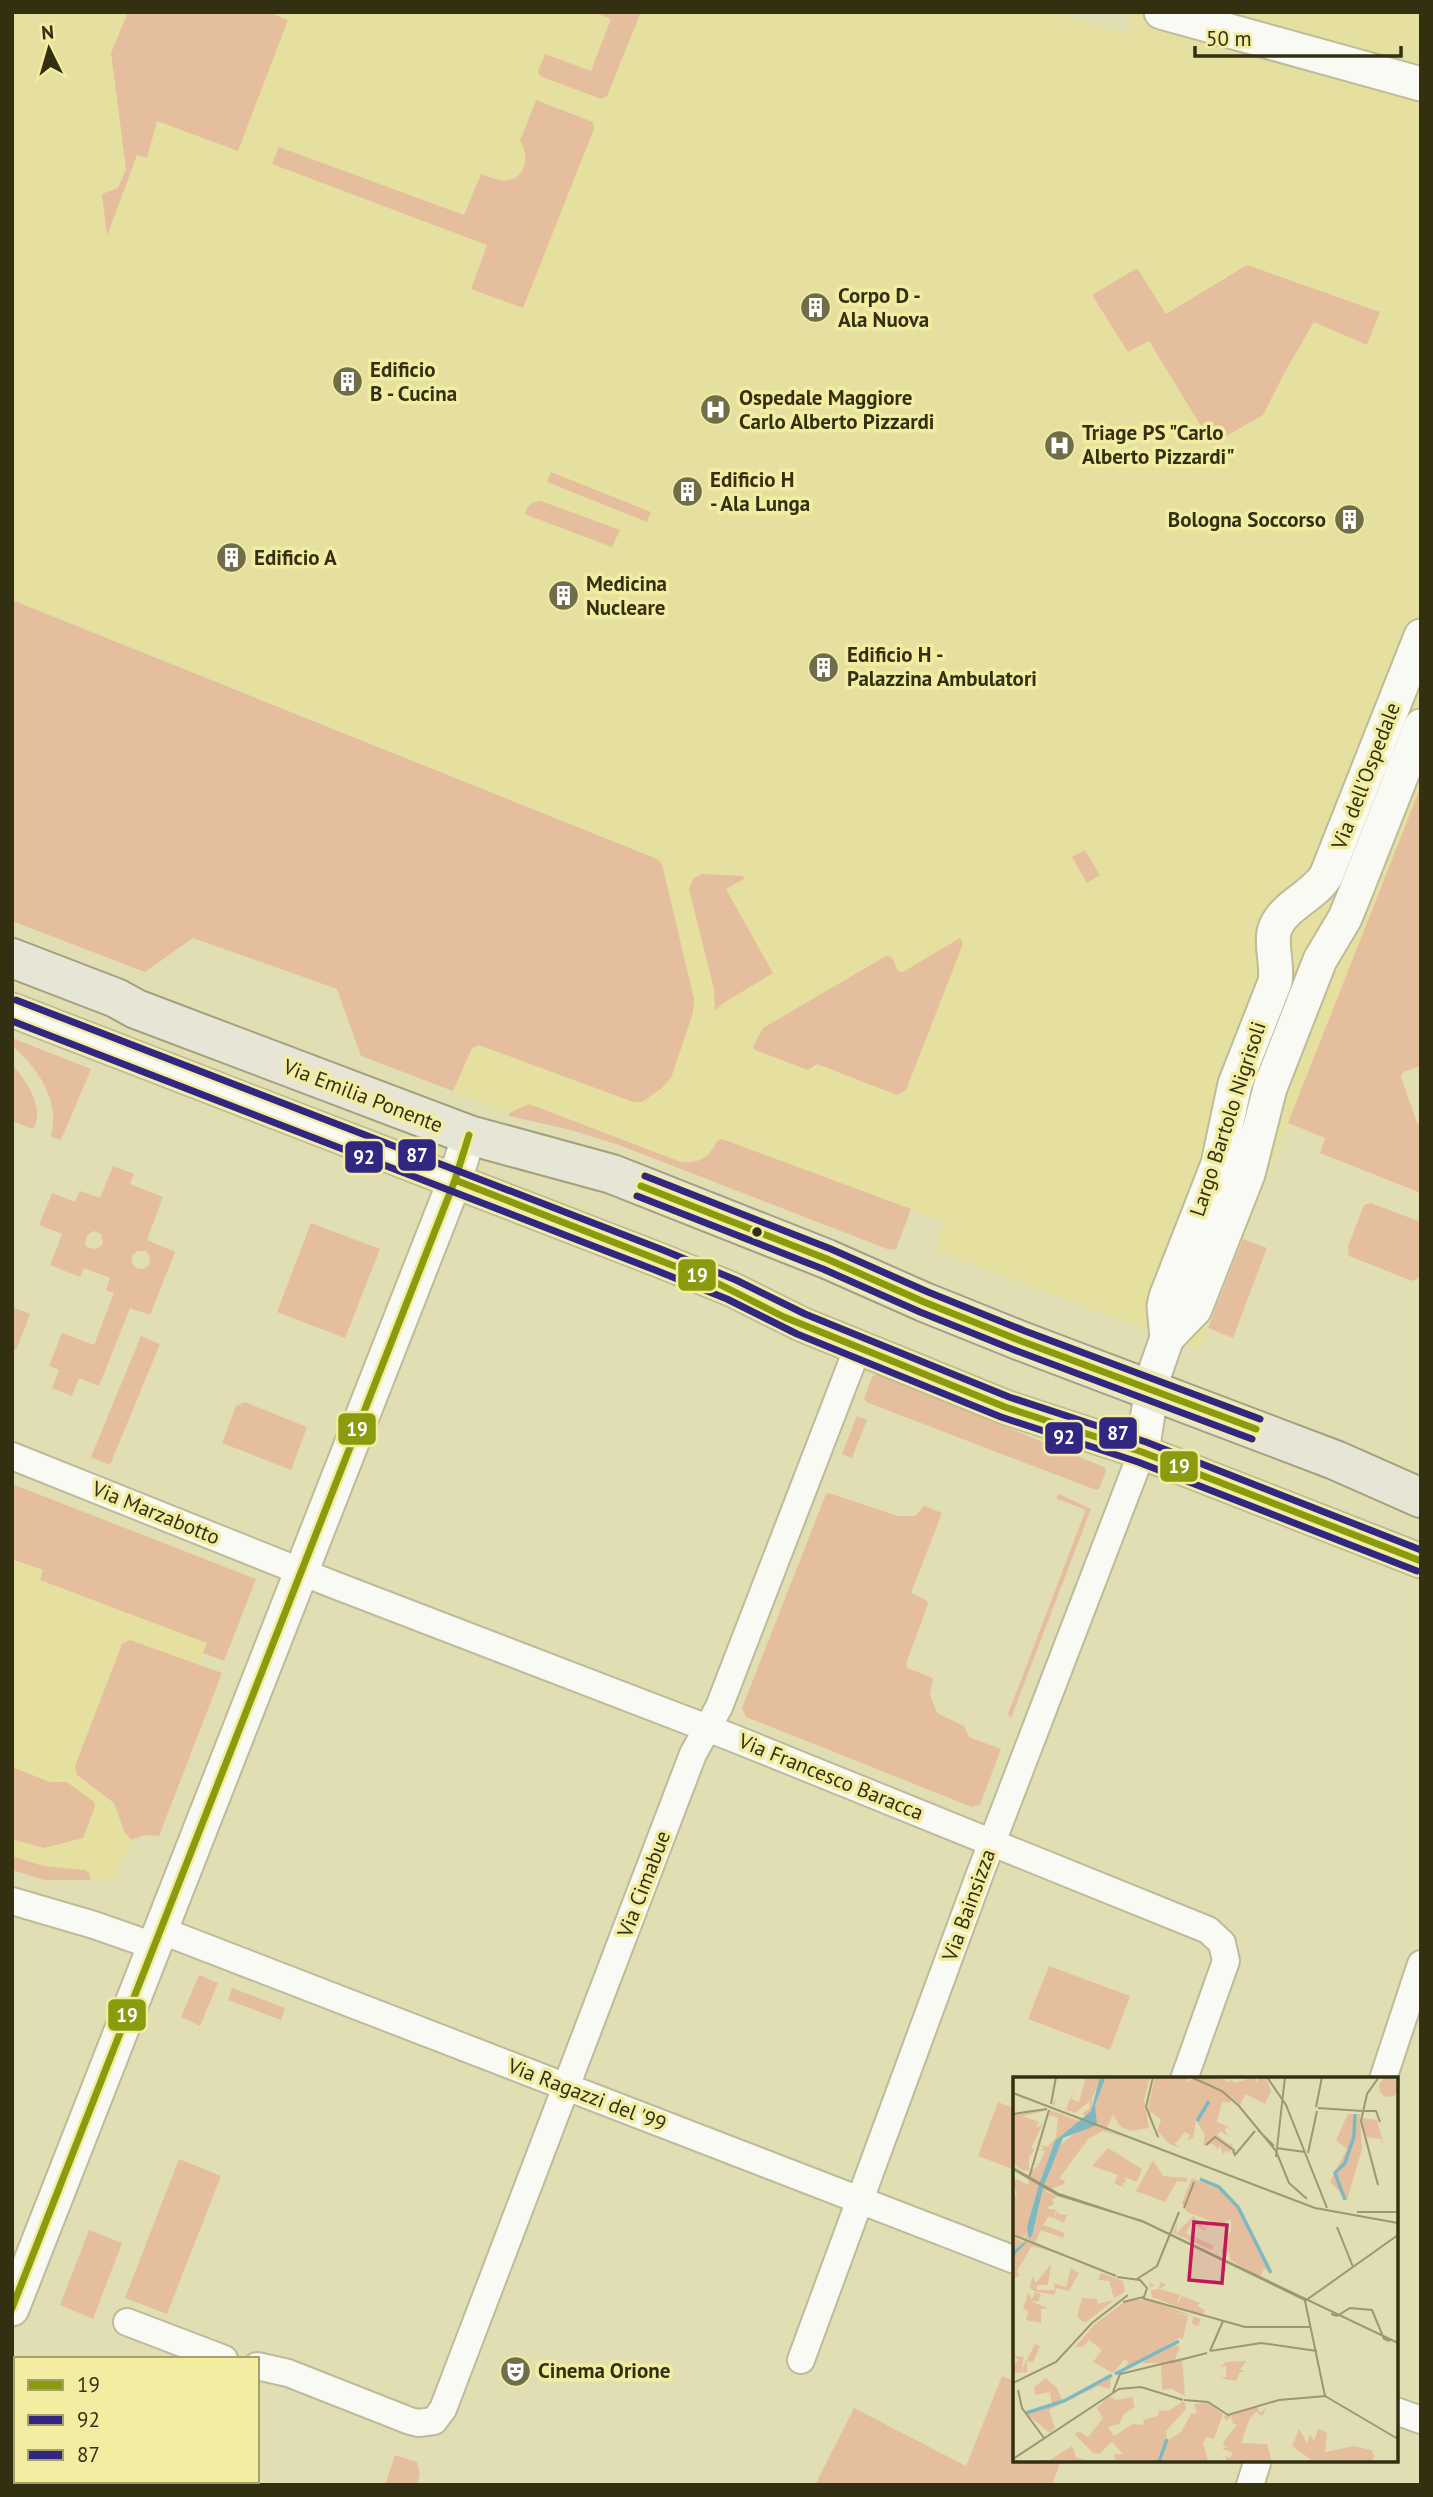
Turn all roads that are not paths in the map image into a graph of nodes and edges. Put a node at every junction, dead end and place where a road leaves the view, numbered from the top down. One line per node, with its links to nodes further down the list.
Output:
1 (1161, 12): 2 (street)
2 (1421, 84)
3 (1421, 636): 5 (street, Via dell'Ospedale)
4 (1421, 726): 6 (street, Via dell'Ospedale)
5 (1326, 876): 11 (street, Largo Bartolo Nigrisoli)
6 (1354, 896): 11 (street, Largo Bartolo Nigrisoli)
7 (12, 958): 9 (main road, Via Emilia Ponente)
8 (12, 1010): 10 (street)
9 (469, 1135): 10 (street); 13 (main road, Via Emilia Ponente)
10 (455, 1180): 12 (street); 18 (street)
11 (1167, 1338): 13 (street, Largo Bartolo Nigrisoli)
12 (858, 1347): 14 (street); 19 (street, Via Cimabue)
13 (1151, 1390): 14 (street, Largo Bartolo Nigrisoli); 16 (main road, Via Emilia Ponente)
14 (1142, 1452): 17 (street); 20 (street, Via Bainsizza)
15 (12, 1456): 18 (street, Via Marzabotto)
16 (1421, 1498)
17 (1421, 1561)
18 (300, 1571): 19 (street, Via Francesco Baracca); 22 (street)
19 (707, 1728): 20 (street, Via Francesco Baracca); 26 (street, Via Cimabue)
20 (992, 1843): 24 (street, Via Francesco Baracca); 27 (street, Via Bainsizza)
21 (12, 1901): 22 (street, Via Ragazzi del '99)
22 (157, 1938): 26 (street, Via Ragazzi del '99); 29 (street)
23 (1421, 1964): 25 (street)
24 (1185, 2077)
25 (1384, 2077)
26 (566, 2088): 27 (street, Via Ragazzi del '99); 33 (street, Via Cimabue)
27 (860, 2200): 28 (street, Via Ragazzi del '99); 32 (street, Via Bainsizza)
28 (1013, 2259)
29 (16, 2290)
30 (127, 2322): 31 (street)
31 (219, 2357)
32 (801, 2360)
33 (259, 2366)
34 (1398, 2412): 35 (street)
35 (1421, 2420)
36 (1257, 2462): 37 (street)
37 (1250, 2485)

